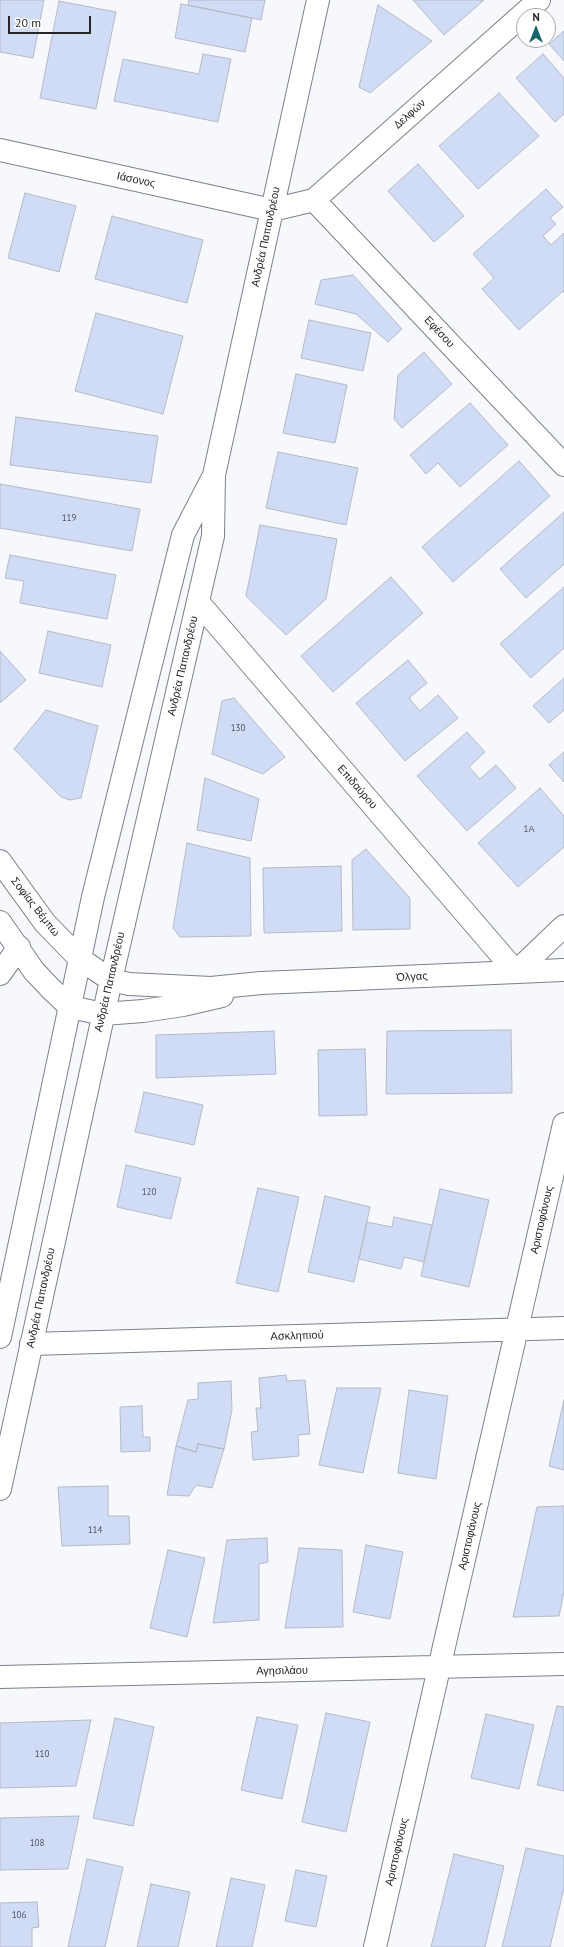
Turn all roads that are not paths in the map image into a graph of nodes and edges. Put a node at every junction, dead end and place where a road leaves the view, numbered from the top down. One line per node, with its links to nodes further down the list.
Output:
1 (318, 0): 5 (street, Ανδρέα Παπανδρέου)
2 (539, 0): 4 (street, Δελφών)
3 (0, 150): 5 (street, Ιάσονος)
4 (314, 200): 5 (street, Δελφών); 6 (street, Εφέσου)
5 (272, 210): 7 (street, Ανδρέα Παπανδρέου)
6 (564, 465)
7 (214, 475): 8 (street, Ανδρέα Παπανδρέου); 13 (street, Ανδρέα Παπανδρέου)
8 (198, 602): 15 (street, Επιδαύρου); 17 (street, Ανδρέα Παπανδρέου)
9 (0, 861): 13 (street, Σοφίας Βέμπω)
10 (0, 922): 12 (street)
11 (564, 926): 15 (street)
12 (19, 947): 16 (street); 19 (street)
13 (80, 960): 17 (street, Σοφίας Βέμπω); 19 (street, Ανδρέα Παπανδρέου)
14 (564, 970): 15 (street, Όλγας)
15 (516, 972): 18 (street, Όλγας)
16 (0, 974)
17 (111, 980): 18 (street, Όλγας); 20 (street, Ανδρέα Παπανδρέου)
18 (260, 983): 20 (street, Όλγας)
19 (70, 1007): 20 (street); 24 (street, Ανδρέα Παπανδρέου)
20 (103, 1014): 25 (street, Ανδρέα Παπανδρέου)
21 (564, 1124): 23 (street, Αριστοφάνους)
22 (564, 1328): 23 (street, Ασκληπιού)
23 (517, 1329): 25 (street, Ασκληπιού); 28 (street, Αριστοφάνους)
24 (0, 1337)
25 (31, 1344): 26 (street, Ανδρέα Παπανδρέου)
26 (0, 1489)
27 (564, 1664): 28 (street, Αγησιλάου)
28 (440, 1667): 29 (street, Αγησιλάου); 30 (street, Αριστοφάνους)
29 (0, 1677)
30 (375, 1947)

